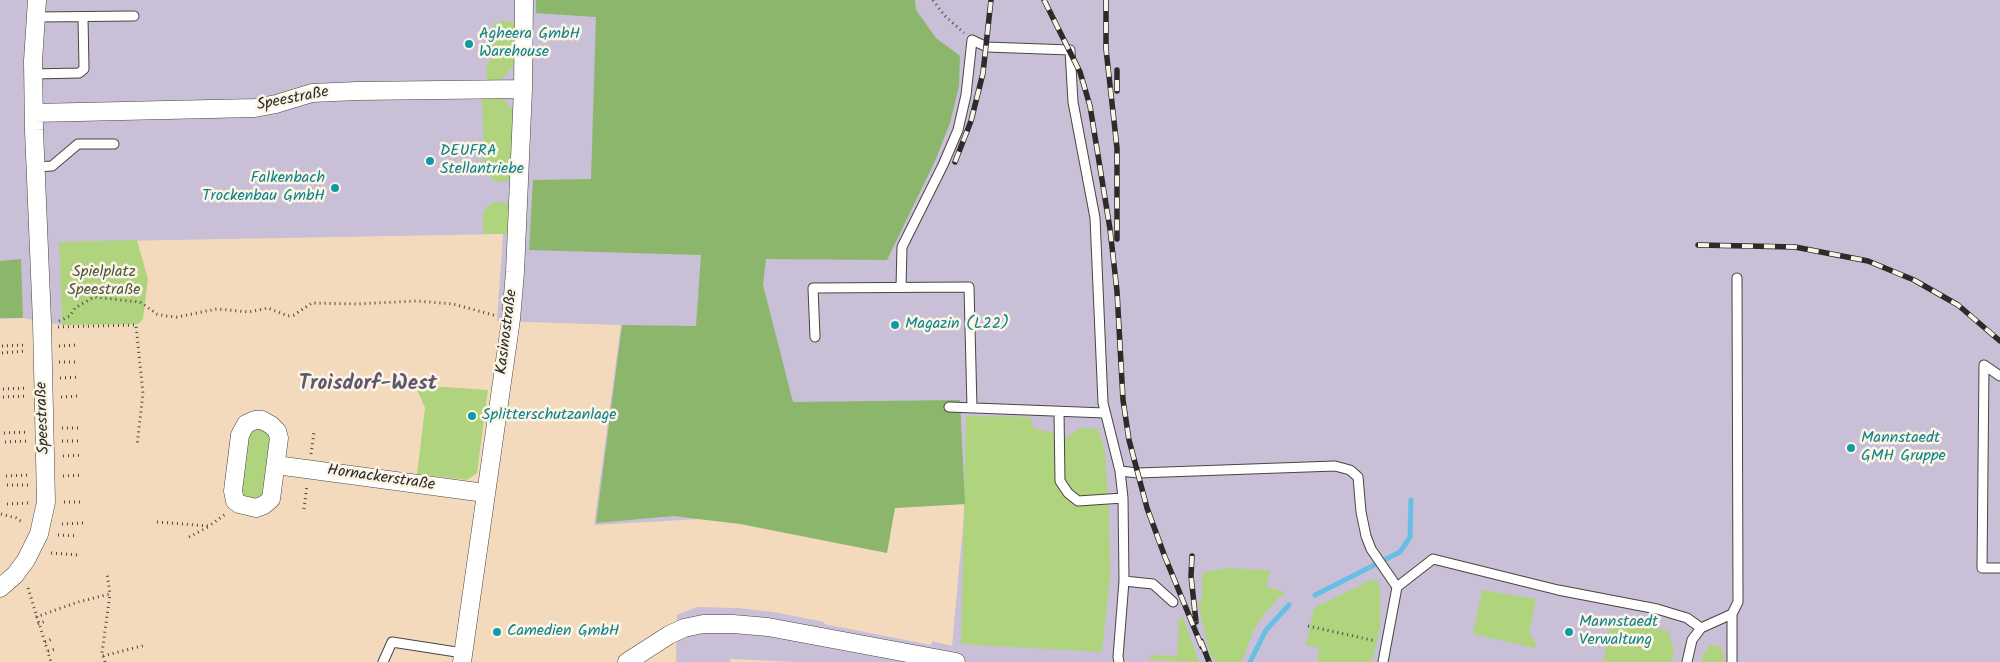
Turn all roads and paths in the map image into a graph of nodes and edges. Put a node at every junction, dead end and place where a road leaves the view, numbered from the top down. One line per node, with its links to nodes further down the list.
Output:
1 (524, 0): 8 (street, Kasinostraße)
2 (934, 0): 6 (path)
3 (36, 8): 5 (lane); 7 (street, Speestraße)
4 (134, 16): 5 (lane)
5 (83, 17): 7 (lane)
6 (972, 40): 13 (lane); 38 (lane)
7 (33, 74): 9 (street, Speestraße)
8 (523, 89): 9 (street, Speestraße); 14 (street, Kasinostraße)
9 (34, 113): 11 (street, Speestraße)
10 (114, 144): 11 (lane)
11 (36, 167): 80 (street, Speestraße)
12 (1737, 278): 84 (lane)
13 (901, 287): 17 (lane); 36 (lane)
14 (511, 319): 15 (path); 58 (street, Kasinostraße)
15 (58, 321)
16 (58, 327): 47 (path)
17 (815, 336)
18 (27, 345): 20 (path)
19 (78, 345): 21 (path)
20 (2, 346)
21 (59, 346)
22 (27, 351): 23 (path)
23 (2, 353)
24 (59, 362): 25 (path)
25 (78, 362)
26 (2000, 376): 76 (lane)
27 (79, 377): 28 (path)
28 (60, 378)
29 (28, 388): 30 (path)
30 (3, 390)
31 (28, 396): 33 (path)
32 (79, 396): 34 (path)
33 (3, 397)
34 (60, 397)
35 (949, 407): 36 (lane)
36 (972, 408): 37 (lane)
37 (1059, 412): 38 (lane); 59 (lane)
38 (1106, 413): 51 (lane)
39 (62, 428): 40 (path)
40 (81, 428)
41 (30, 432): 42 (path)
42 (4, 433)
43 (30, 441): 45 (path)
44 (81, 441): 46 (path)
45 (5, 442)
46 (62, 442)
47 (137, 446)
48 (82, 455): 49 (path)
49 (63, 456)
50 (276, 466): 58 (street, Hornackerstraße); 64 (street); 64 (street)
51 (1120, 471): 59 (lane); 79 (lane)
52 (30, 475): 54 (path)
53 (82, 475): 55 (path)
54 (6, 476)
55 (64, 476)
56 (7, 485): 57 (path)
57 (30, 485)
58 (485, 493): 97 (street, Kasinostraße)
59 (1122, 498): 78 (lane)
60 (64, 502): 61 (path)
61 (83, 502)
62 (28, 503): 63 (path)
63 (7, 504)
64 (239, 504): 70 (path)
65 (1, 514): 66 (path)
66 (24, 522)
67 (156, 522): 70 (path)
68 (84, 523): 69 (path)
69 (62, 524)
70 (209, 526): 73 (path)
71 (58, 534): 72 (path)
72 (77, 536)
73 (189, 537)
74 (51, 553): 75 (path)
75 (78, 555)
76 (2000, 568)
77 (107, 572): 82 (path)
78 (1124, 581): 83 (lane); 103 (lane)
79 (1397, 587): 89 (lane); 92 (lane)
80 (0, 588)
81 (28, 588): 85 (path)
82 (110, 594): 85 (path); 96 (path)
83 (1173, 602)
84 (1732, 614): 89 (lane); 106 (lane)
85 (36, 617): 87 (path)
86 (46, 621): 87 (path)
87 (38, 624): 91 (path)
88 (1308, 626): 92 (path)
89 (1701, 628): 105 (lane)
90 (52, 639): 91 (path)
91 (44, 642): 95 (path)
92 (1387, 644): 104 (lane)
93 (146, 645): 96 (path)
94 (56, 649): 95 (path)
95 (48, 651): 98 (path)
96 (104, 656): 99 (path)
97 (462, 657): 100 (lane)
98 (51, 662)
99 (105, 662)
100 (383, 662)
101 (627, 662): 102 (street)
102 (956, 662)
103 (1119, 662)
104 (1383, 662)
105 (1687, 662)
106 (1732, 662)

